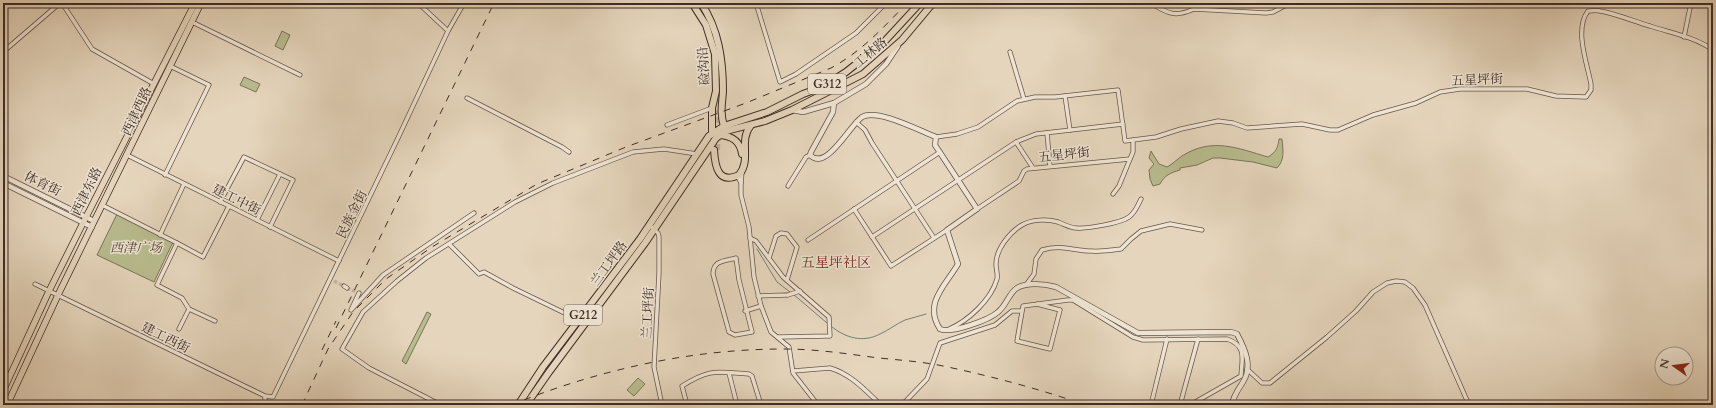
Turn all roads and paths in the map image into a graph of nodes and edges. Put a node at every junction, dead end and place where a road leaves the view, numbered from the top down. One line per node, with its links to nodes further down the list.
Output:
1 (61, 3): 20 (street); 25 (street)
2 (195, 3): 25 (main road, 西津东路)
3 (201, 3): 15 (main road, 西津西路)
4 (418, 3): 16 (street)
5 (464, 3): 16 (street, 民族金街)
6 (692, 3): 30 (highway, 硷沟沿)
7 (701, 3): 23 (highway, 硷沟沿)
8 (756, 3): 9 (street)
9 (886, 3)
10 (920, 3): 38 (highway, 工林路 / G312)
11 (933, 3): 18 (highway, 工林路 / G312)
12 (1150, 3): 13 (street)
13 (1290, 3)
14 (1691, 3): 17 (street)
15 (192, 22): 22 (main road, 西津西路); 24 (street)
16 (448, 31): 92 (street, 民族金街)
17 (1684, 37): 19 (street, 五星坪街); 44 (street, 五星坪街)
18 (902, 40): 29 (street); 31 (highway, 工林路 / G312)
19 (1713, 50)
20 (3, 52)
21 (1010, 52): 28 (street)
22 (170, 66): 49 (main road, 西津西路); 56 (street)
23 (721, 66): 30 (highway); 32 (highway, 硷沟沿)
24 (300, 75)
25 (154, 84): 74 (main road, 西津东路)
26 (1065, 96): 28 (street); 35 (street); 39 (street)
27 (467, 98): 46 (street)
28 (1024, 99): 43 (street)
29 (834, 103): 31 (street); 50 (street)
30 (715, 110): 33 (highway); 36 (street)
31 (792, 110): 37 (highway, 工林路 / G312)
32 (721, 117): 33 (highway); 38 (highway, 硷沟沿)
33 (712, 118): 40 (highway)
34 (856, 122): 43 (street); 50 (street); 60 (street)
35 (1123, 124): 39 (street, 五星坪街); 44 (street)
36 (667, 125)
37 (751, 125): 42 (highway, 工林路 / G312); 54 (highway)
38 (724, 126): 40 (highway, 工林路 / G312)
39 (1070, 130): 41 (street, 五星坪街)
40 (712, 132): 48 (highway, 兰工坪路 / G212)
41 (1047, 133): 45 (street, 五星坪街); 52 (street)
42 (720, 135): 58 (highway); 81 (highway, 兰工坪路 / G212)
43 (936, 137): 47 (street)
44 (1133, 140): 51 (street)
45 (1016, 142): 53 (street); 59 (street, 五星坪街)
46 (569, 152)
47 (940, 152): 59 (street); 60 (street)
48 (697, 154): 78 (highway, 兰工坪路 / G212); 90 (street)
49 (127, 155): 56 (street, 建工中街); 68 (main road, 西津西路)
50 (810, 155): 64 (street)
51 (1130, 159): 52 (street, 五星坪街); 65 (street)
52 (1050, 166): 53 (street, 五星坪街)
53 (1033, 168): 72 (street, 五星坪街)
54 (743, 169): 58 (highway); 62 (street)
55 (280, 174): 67 (street); 75 (street); 79 (street)
56 (165, 175): 63 (street, 建工中街)
57 (3, 176): 74 (street, 体育街)
58 (734, 177): 62 (street)
59 (958, 180): 71 (street, 五星坪街); 72 (street)
60 (896, 181): 70 (street); 71 (street)
61 (3, 183): 77 (street, 体育街)
62 (741, 183): 86 (street)
63 (184, 184): 67 (street, 建工中街); 84 (street)
64 (788, 186)
65 (1113, 194)
66 (1141, 199): 111 (street)
67 (220, 202): 69 (street, 建工中街)
68 (102, 205): 76 (main road, 西津西路); 84 (street)
69 (229, 206): 75 (street, 建工中街); 89 (street)
70 (854, 209): 85 (street, 五星坪街); 88 (street)
71 (915, 209): 85 (street, 五星坪街); 87 (street)
72 (977, 209): 82 (street, 五星坪街)
73 (474, 213): 100 (street)
74 (86, 216): 76 (street, 体育街); 77 (main road, 西津东路)
75 (257, 220): 79 (street, 建工中街)
76 (94, 221): 80 (main road, 西津西路)
77 (83, 223): 80 (street, 体育街); 98 (main road, 西津东路)
78 (650, 225): 81 (street); 108 (highway, 兰工坪路 / G212)
79 (270, 227): 92 (street, 建工中街)
80 (91, 228): 101 (main road, 西津东路)
81 (655, 229): 124 (highway, 兰工坪路 / G212); 125 (street, 兰工坪街)
82 (947, 230): 87 (street, 五星坪街); 111 (street)
83 (1202, 230): 97 (street)
84 (160, 235): 89 (street)
85 (872, 237): 87 (street, 五星坪街)
86 (750, 238): 91 (street); 102 (street)
87 (934, 238)
88 (808, 240)
89 (177, 243): 105 (street)
90 (449, 244): 108 (street); 122 (street)
91 (769, 258): 94 (street); 94 (street)
92 (338, 261): 93 (street, 民族金街)
93 (330, 279): 95 (street); 119 (street, 民族金街)
94 (787, 280): 99 (street)
95 (334, 281)
96 (35, 284): 98 (street, 建工西街)
97 (1026, 286): 111 (street); 115 (street)
98 (49, 291): 101 (street, 建工西街); 118 (main road, 西津东路)
99 (800, 291): 102 (street); 112 (street)
100 (359, 293)
101 (58, 295): 119 (street, 建工西街); 120 (main road, 西津东路)
102 (758, 296): 104 (street)
103 (1038, 304): 107 (street); 107 (street); 113 (street)
104 (761, 306): 106 (street); 112 (street)
105 (189, 309): 109 (street); 110 (street)
106 (745, 311): 106 (street)
107 (1021, 311): 131 (street)
108 (579, 320): 123 (highway, 兰工坪路 / G212)
109 (215, 321)
110 (179, 329)
111 (944, 331)
112 (778, 337): 116 (street)
113 (1167, 339): 114 (street); 132 (street)
114 (1198, 339): 133 (street); 134 (street)
115 (1247, 369): 135 (street); 136 (street)
116 (793, 371): 129 (street); 130 (street)
117 (729, 373): 126 (street); 127 (street); 128 (street)
118 (3, 391)
119 (265, 396): 121 (street, 建工西街)
120 (7, 405)
121 (284, 405)
122 (441, 405)
123 (518, 405)
124 (526, 405)
125 (662, 405)
126 (687, 405)
127 (737, 405)
128 (760, 405)
129 (818, 405)
130 (881, 405)
131 (902, 405)
132 (1151, 405)
133 (1180, 405)
134 (1190, 405)
135 (1232, 405)
136 (1469, 405)

